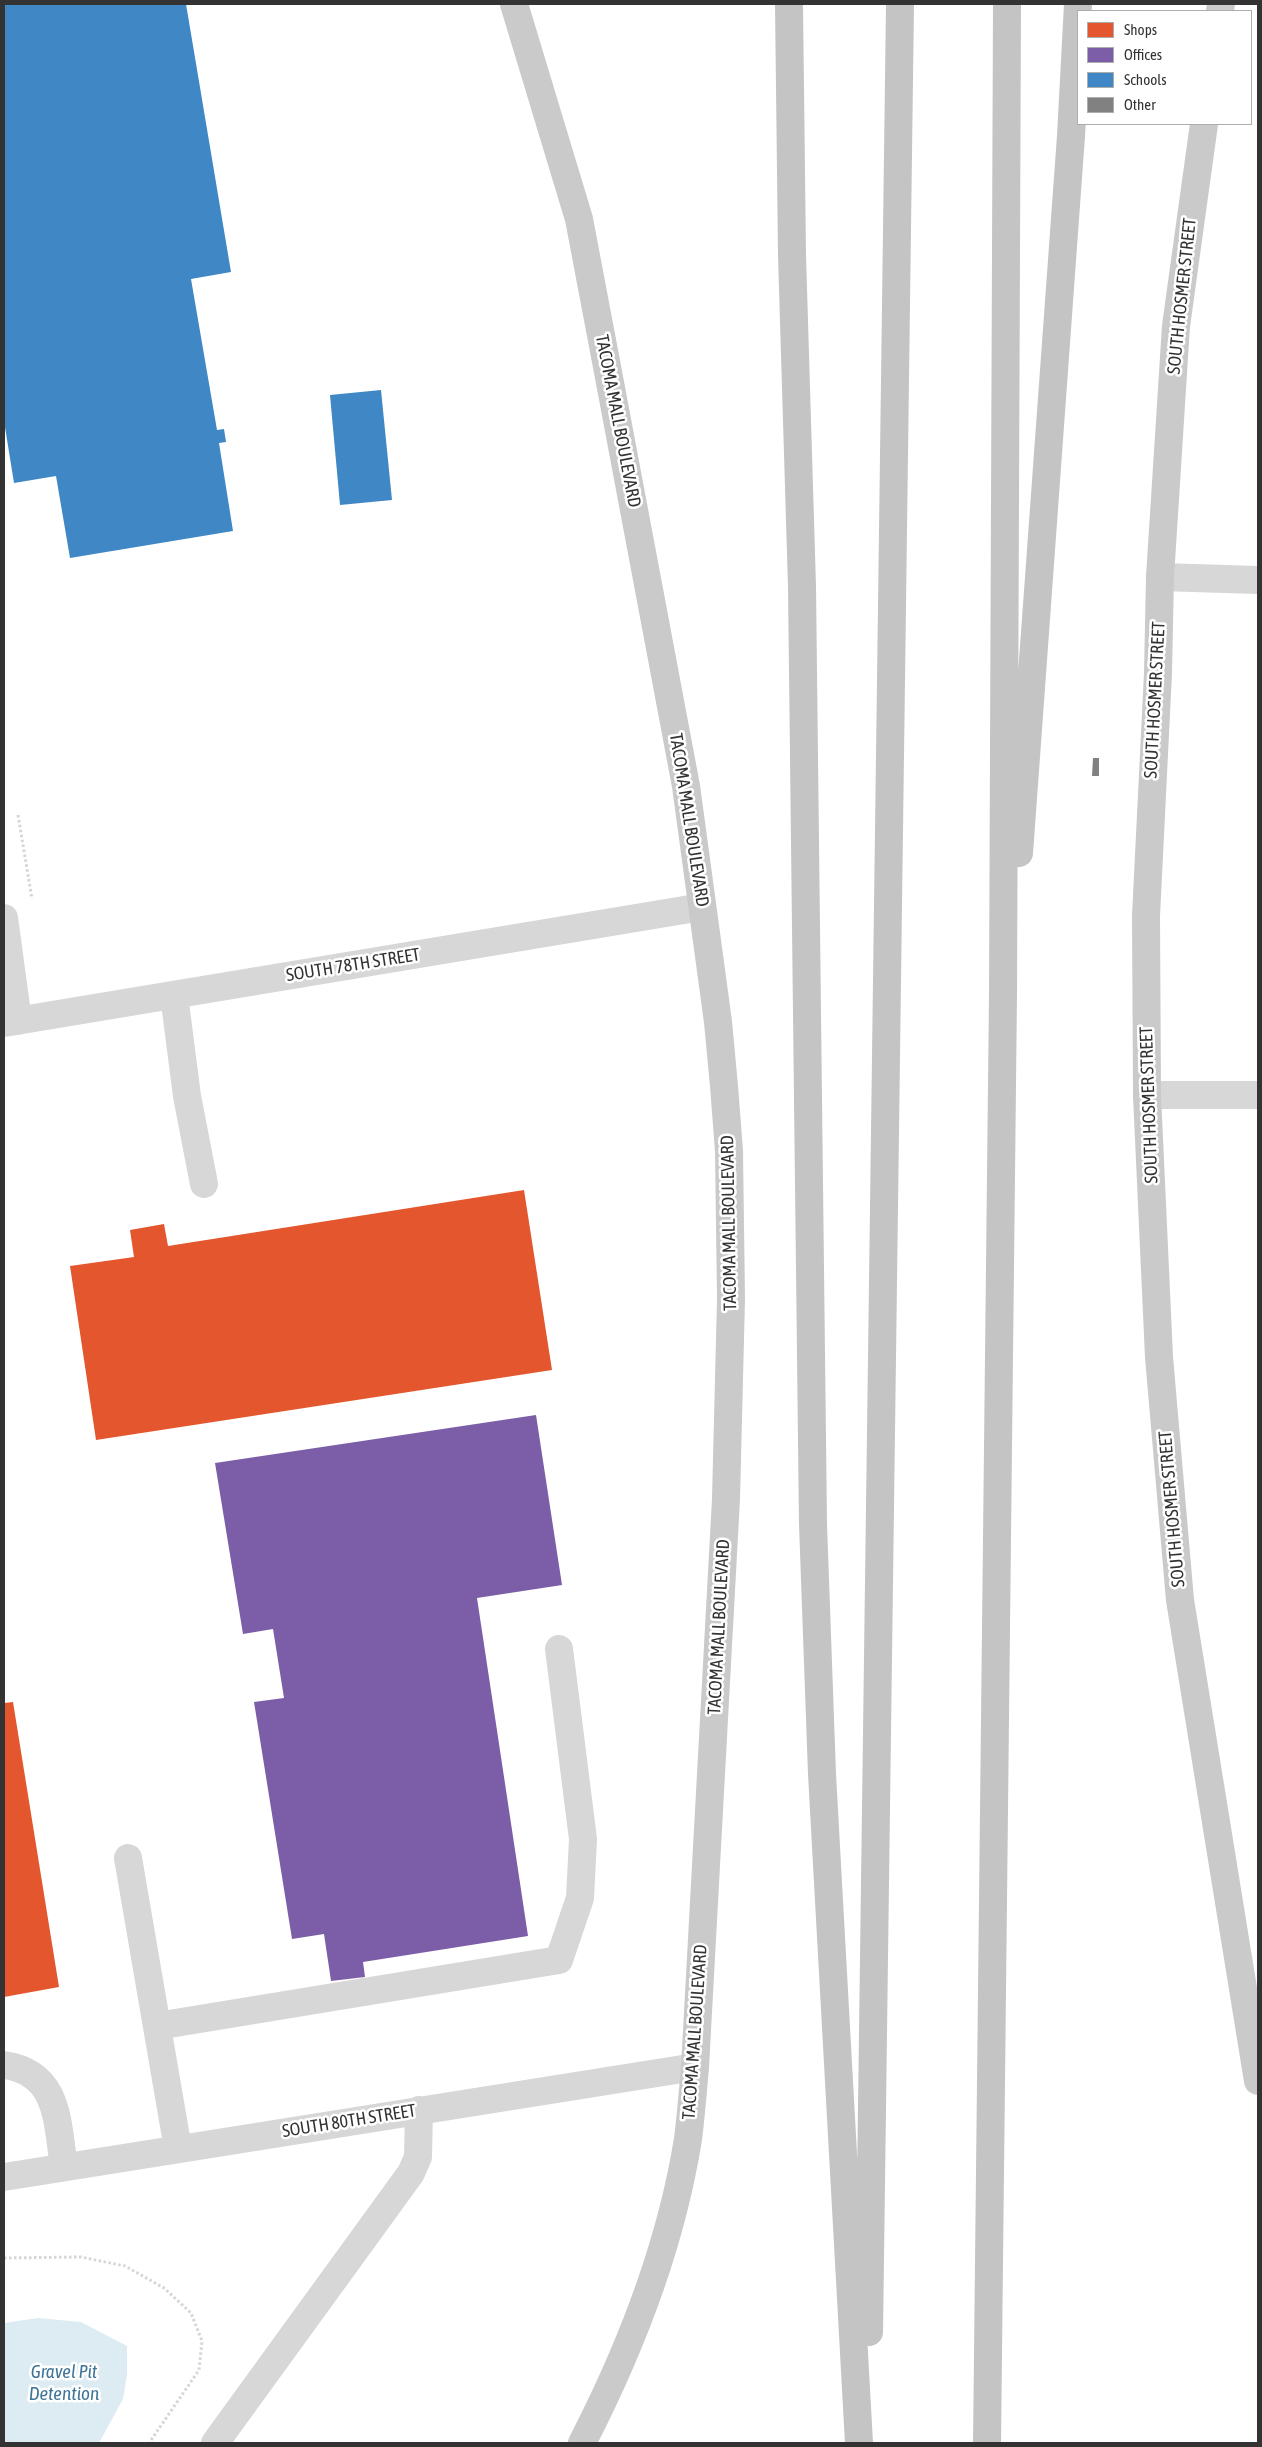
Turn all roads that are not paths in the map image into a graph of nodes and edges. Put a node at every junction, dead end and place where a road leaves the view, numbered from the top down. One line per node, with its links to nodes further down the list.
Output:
1 (514, 4): 9 (main road, TACOMA MALL BOULEVARD)
2 (789, 4): 30 (highway)
3 (900, 4): 31 (highway)
4 (1006, 4): 11 (highway)
5 (1077, 26): 11 (highway)
6 (1204, 125): 7 (main road, SOUTH HOSMER STREET)
7 (1160, 576): 8 (street); 14 (main road, SOUTH HOSMER STREET)
8 (1258, 580)
9 (702, 907): 12 (street, SOUTH 78TH STREET); 22 (main road, TACOMA MALL BOULEVARD)
10 (4, 918): 13 (street)
11 (1003, 994): 32 (highway)
12 (174, 995): 13 (street, SOUTH 78TH STREET); 16 (street)
13 (11, 1022)
14 (1147, 1095): 15 (street); 19 (main road, SOUTH HOSMER STREET)
15 (1258, 1095)
16 (204, 1184)
17 (559, 1649): 20 (street)
18 (128, 1858): 20 (street)
19 (1250, 1979): 23 (main road, SOUTH HOSMER STREET)
20 (157, 2026): 25 (street)
21 (4, 2065): 26 (street)
22 (696, 2067): 24 (street, SOUTH 80TH STREET); 29 (main road, TACOMA MALL BOULEVARD)
23 (1258, 2082)
24 (418, 2110): 25 (street, SOUTH 80TH STREET); 28 (street)
25 (178, 2149): 26 (street, SOUTH 80TH STREET)
26 (64, 2167): 27 (street, SOUTH 80TH STREET)
27 (4, 2177)
28 (216, 2443)
29 (582, 2443)
30 (859, 2443)
31 (868, 2443)
32 (987, 2443)

